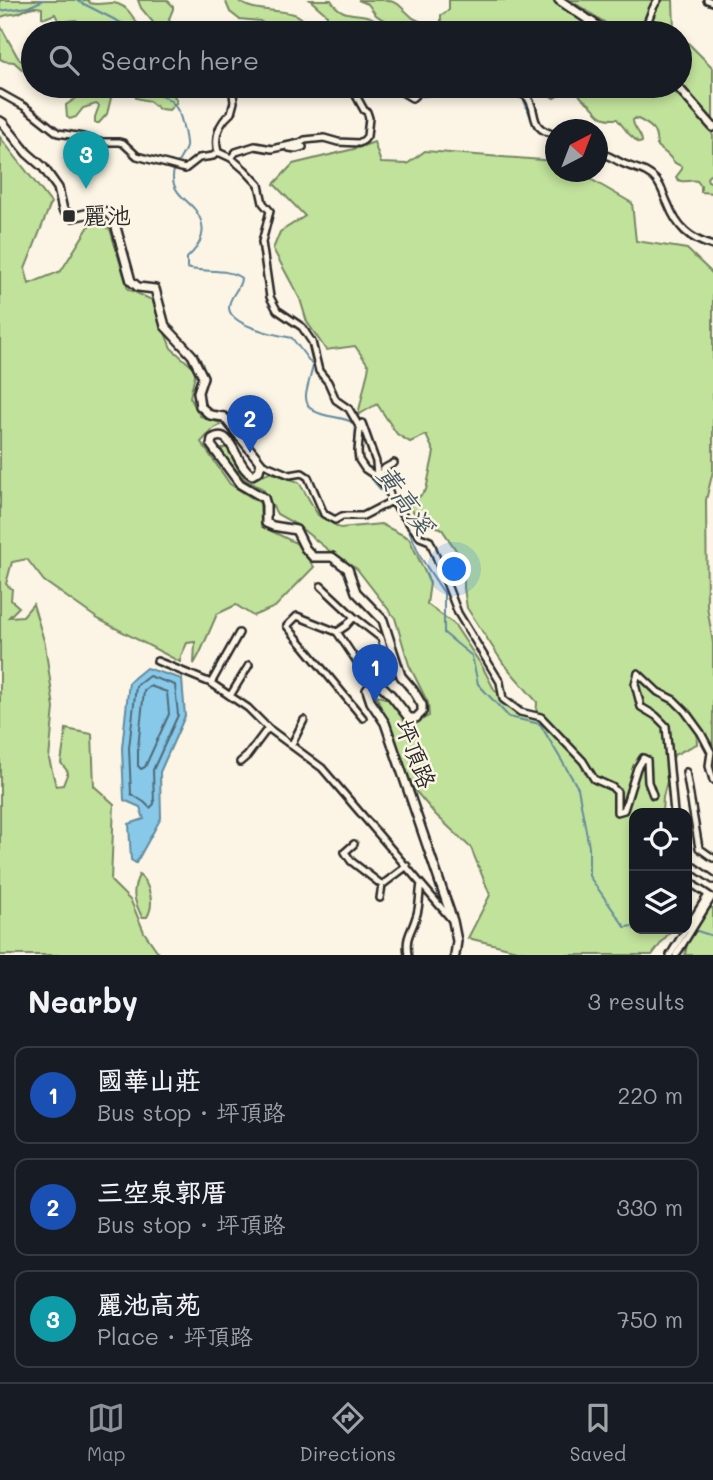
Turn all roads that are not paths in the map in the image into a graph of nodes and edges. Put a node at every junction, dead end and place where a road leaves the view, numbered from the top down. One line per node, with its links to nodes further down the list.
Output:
1 (559, 0): 5 (street)
2 (658, 0): 6 (street)
3 (707, 0): 4 (street)
4 (713, 2)
5 (590, 21)
6 (649, 21)
7 (0, 93): 17 (street)
8 (234, 98): 17 (street)
9 (357, 98): 15 (street)
10 (527, 98): 14 (street)
11 (688, 98): 13 (street)
12 (0, 121): 22 (street)
13 (713, 127)
14 (545, 131)
15 (282, 147): 16 (street); 19 (street)
16 (303, 147)
17 (218, 152): 19 (street)
18 (608, 156): 20 (street)
19 (231, 158): 24 (street)
20 (713, 246)
21 (362, 423): 24 (street)
22 (261, 463): 25 (street); 34 (street, 坪頂路)
23 (394, 463): 24 (street)
24 (377, 477): 25 (street)
25 (392, 501): 43 (street)
26 (321, 586): 27 (street)
27 (354, 617): 28 (street); 32 (street)
28 (337, 632): 34 (street); 36 (street)
29 (239, 633): 33 (street)
30 (157, 661): 33 (street)
31 (249, 665): 35 (street)
32 (392, 674)
33 (211, 683): 35 (street)
34 (372, 684): 55 (street, 坪頂路)
35 (230, 696): 38 (street)
36 (363, 718)
37 (304, 720): 39 (street)
38 (268, 728): 39 (street); 40 (street)
39 (292, 744): 48 (street)
40 (240, 762)
41 (686, 772): 46 (street)
42 (713, 780): 44 (street)
43 (653, 795)
44 (674, 808)
45 (354, 844): 52 (street)
46 (713, 858)
47 (692, 865): 49 (street)
48 (407, 866): 51 (street); 52 (street)
49 (713, 880)
50 (692, 882): 53 (street)
51 (421, 884): 55 (street); 58 (street)
52 (382, 885): 54 (street)
53 (711, 897): 56 (street); 61 (street)
54 (380, 898)
55 (444, 906): 59 (street, 坪頂路)
56 (692, 921)
57 (682, 934): 60 (street)
58 (408, 955)
59 (455, 955)
60 (670, 955)
61 (676, 955)

